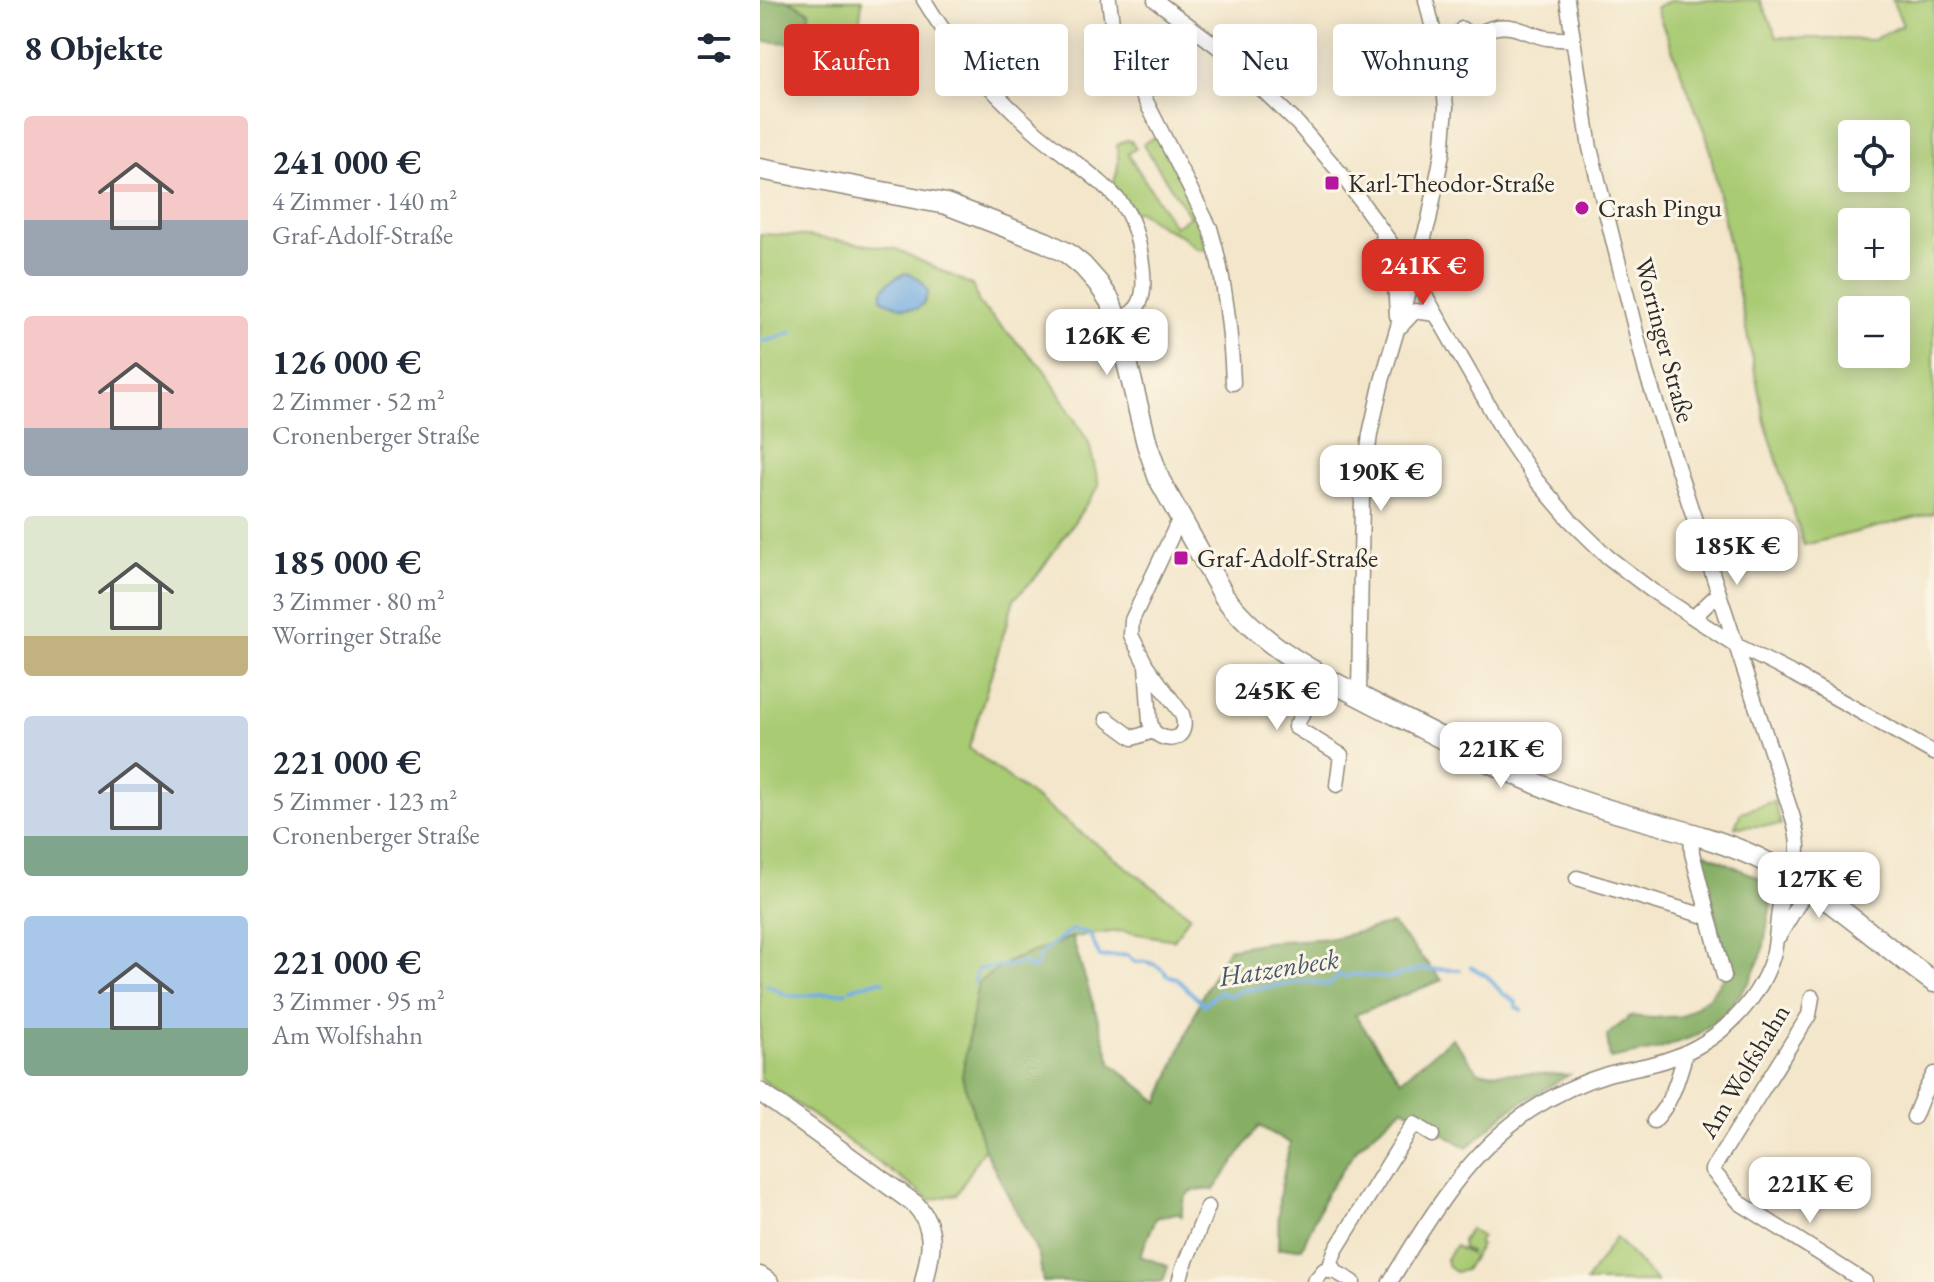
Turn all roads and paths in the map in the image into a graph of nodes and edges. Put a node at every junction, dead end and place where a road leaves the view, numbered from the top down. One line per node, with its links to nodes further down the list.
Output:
1 (924, 0): 14 (street)
2 (1109, 0): 16 (street)
3 (1155, 0): 9 (street)
4 (1426, 0): 10 (street)
5 (1567, 0): 7 (street, Worringer Straße)
6 (1496, 28): 7 (street)
7 (1573, 40): 18 (street, Worringer Straße)
8 (760, 169): 14 (main road)
9 (1379, 226): 11 (street); 15 (street)
10 (1425, 236): 11 (street); 12 (street)
11 (1393, 245): 12 (street)
12 (1413, 274): 13 (street); 15 (street)
13 (1435, 314): 15 (street); 19 (street)
14 (1117, 321): 17 (main road)
15 (1397, 329): 23 (street)
16 (1233, 383)
17 (1180, 518): 21 (street); 22 (main road)
18 (1719, 593): 19 (street); 20 (street, Worringer Straße)
19 (1694, 617): 20 (street)
20 (1734, 644): 26 (street); 30 (street, Worringer Straße)
21 (1146, 665): 25 (street); 25 (street)
22 (1325, 677): 23 (main road); 27 (street)
23 (1359, 695): 28 (main road)
24 (1107, 719): 25 (street)
25 (1153, 731)
26 (1934, 753)
27 (1337, 785)
28 (1691, 833): 30 (main road); 31 (street)
29 (1577, 878): 31 (street)
30 (1800, 881): 33 (main road); 35 (street, Worringer Straße)
31 (1708, 917): 32 (street)
32 (1724, 976)
33 (1934, 982)
34 (1812, 997): 50 (street, Am Wolfshahn)
35 (1686, 1052): 39 (street); 49 (street, Worringer Straße)
36 (1934, 1074): 38 (street)
37 (760, 1092): 45 (street)
38 (1914, 1117)
39 (1654, 1121)
40 (1432, 1135): 42 (street)
41 (1208, 1207): 46 (street)
42 (1336, 1272): 47 (street); 48 (street)
43 (760, 1276): 44 (street)
44 (769, 1282)
45 (924, 1282)
46 (1179, 1282)
47 (1314, 1282)
48 (1353, 1282)
49 (1390, 1282)
50 (1865, 1282)

